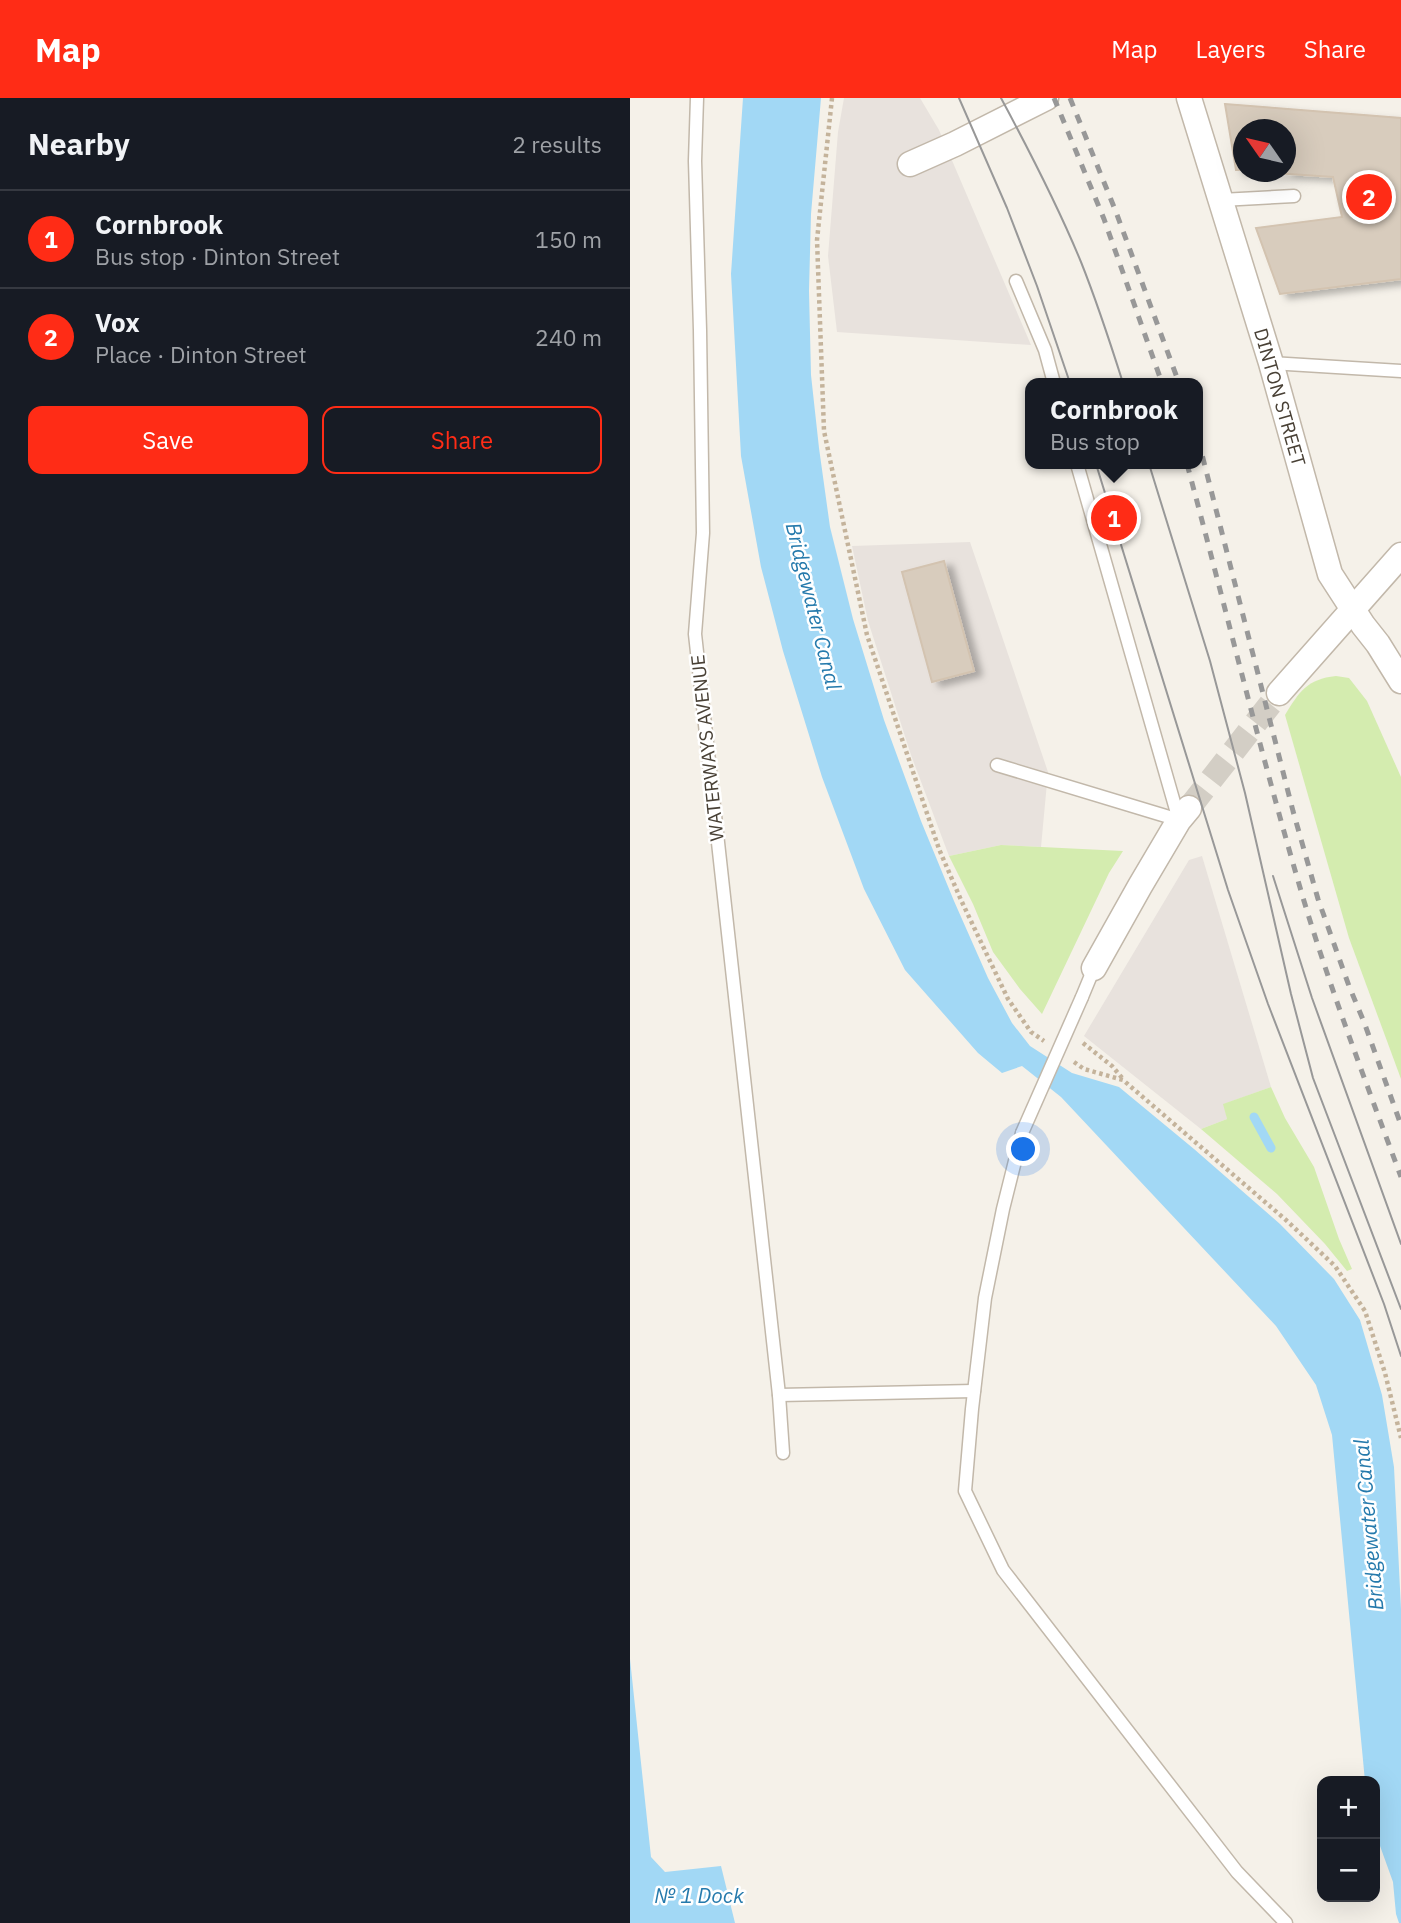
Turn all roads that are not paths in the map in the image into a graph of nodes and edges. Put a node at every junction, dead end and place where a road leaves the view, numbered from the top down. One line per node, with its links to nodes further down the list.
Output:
1 (697, 98): 20 (lane, WATERWAYS AVENUE)
2 (1046, 98): 4 (street)
3 (1189, 98): 6 (street, DINTON STREET)
4 (909, 164)
5 (1294, 195): 6 (lane)
6 (1221, 200): 8 (street, DINTON STREET)
7 (1016, 281): 10 (lane)
8 (1271, 363): 9 (lane); 13 (street, DINTON STREET)
9 (1401, 371)
10 (1053, 378)
11 (1079, 469): 17 (lane)
12 (1401, 555): 13 (street)
13 (1353, 608): 14 (street, DINTON STREET); 15 (street)
14 (1401, 681)
15 (1279, 693)
16 (997, 765): 17 (lane)
17 (1184, 814): 18 (street)
18 (1094, 968): 19 (lane, bridge)
19 (974, 1391): 20 (lane); 22 (lane)
20 (779, 1395): 21 (lane, WATERWAYS AVENUE)
21 (783, 1453)
22 (1286, 1923)

